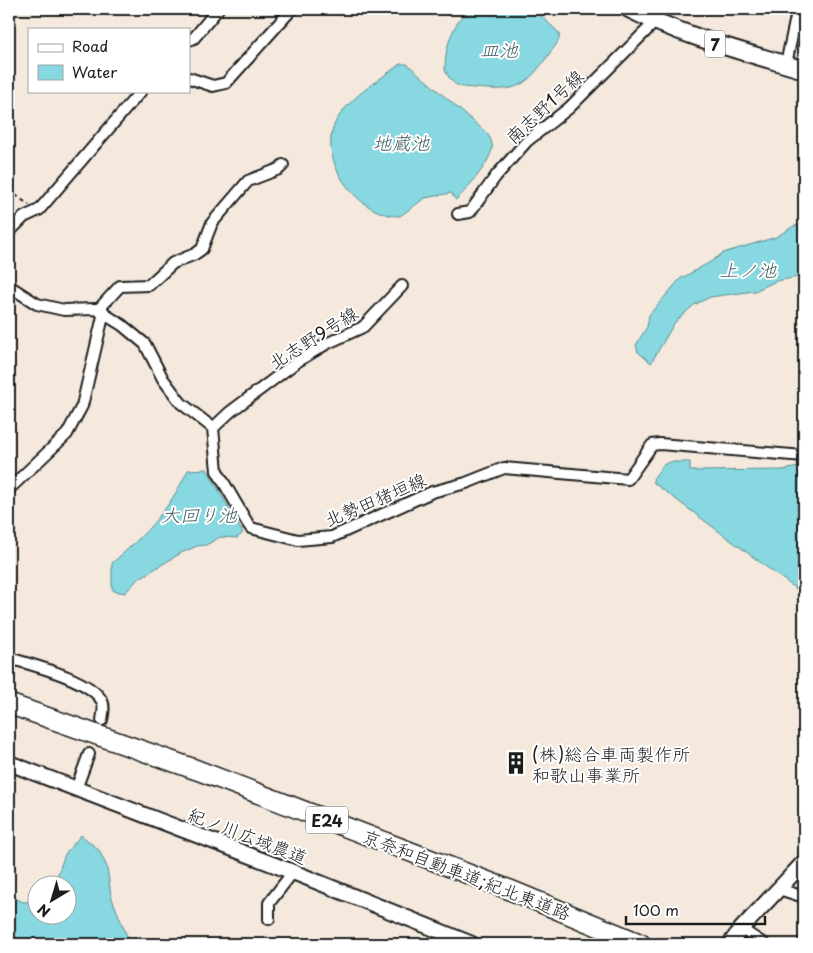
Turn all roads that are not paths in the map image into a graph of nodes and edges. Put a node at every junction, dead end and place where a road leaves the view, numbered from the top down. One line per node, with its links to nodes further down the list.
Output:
1 (218, 9): 6 (street)
2 (292, 9): 9 (street)
3 (629, 9): 5 (main road, 7)
4 (804, 9): 7 (street)
5 (655, 22): 7 (main road, 7); 12 (street, 南志野1号線)
6 (190, 40)
7 (786, 64): 8 (main road, 7)
8 (804, 70)
9 (190, 78)
10 (140, 92): 13 (street)
11 (283, 165): 16 (street)
12 (458, 214)
13 (9, 232)
14 (9, 286): 16 (street)
15 (402, 286): 17 (street, 北志野9号線)
16 (101, 311): 17 (street); 19 (street)
17 (212, 428): 18 (street, 北勢田猪垣線)
18 (804, 456)
19 (9, 489)
20 (9, 658): 22 (street)
21 (9, 704): 33 (highway, 京奈和自動車道;紀北東道路 / E24)
22 (102, 720)
23 (89, 754): 25 (street)
24 (9, 763): 25 (street, 紀ノ川広域農道)
25 (76, 789): 27 (street, 紀ノ川広域農道)
26 (804, 862): 28 (street)
27 (293, 872): 30 (street); 32 (street, 紀ノ川広域農道)
28 (779, 889): 29 (street); 31 (street)
29 (804, 897)
30 (269, 919)
31 (741, 929): 34 (street); 35 (street)
32 (469, 944)
33 (641, 944)
34 (730, 944)
35 (764, 944)

